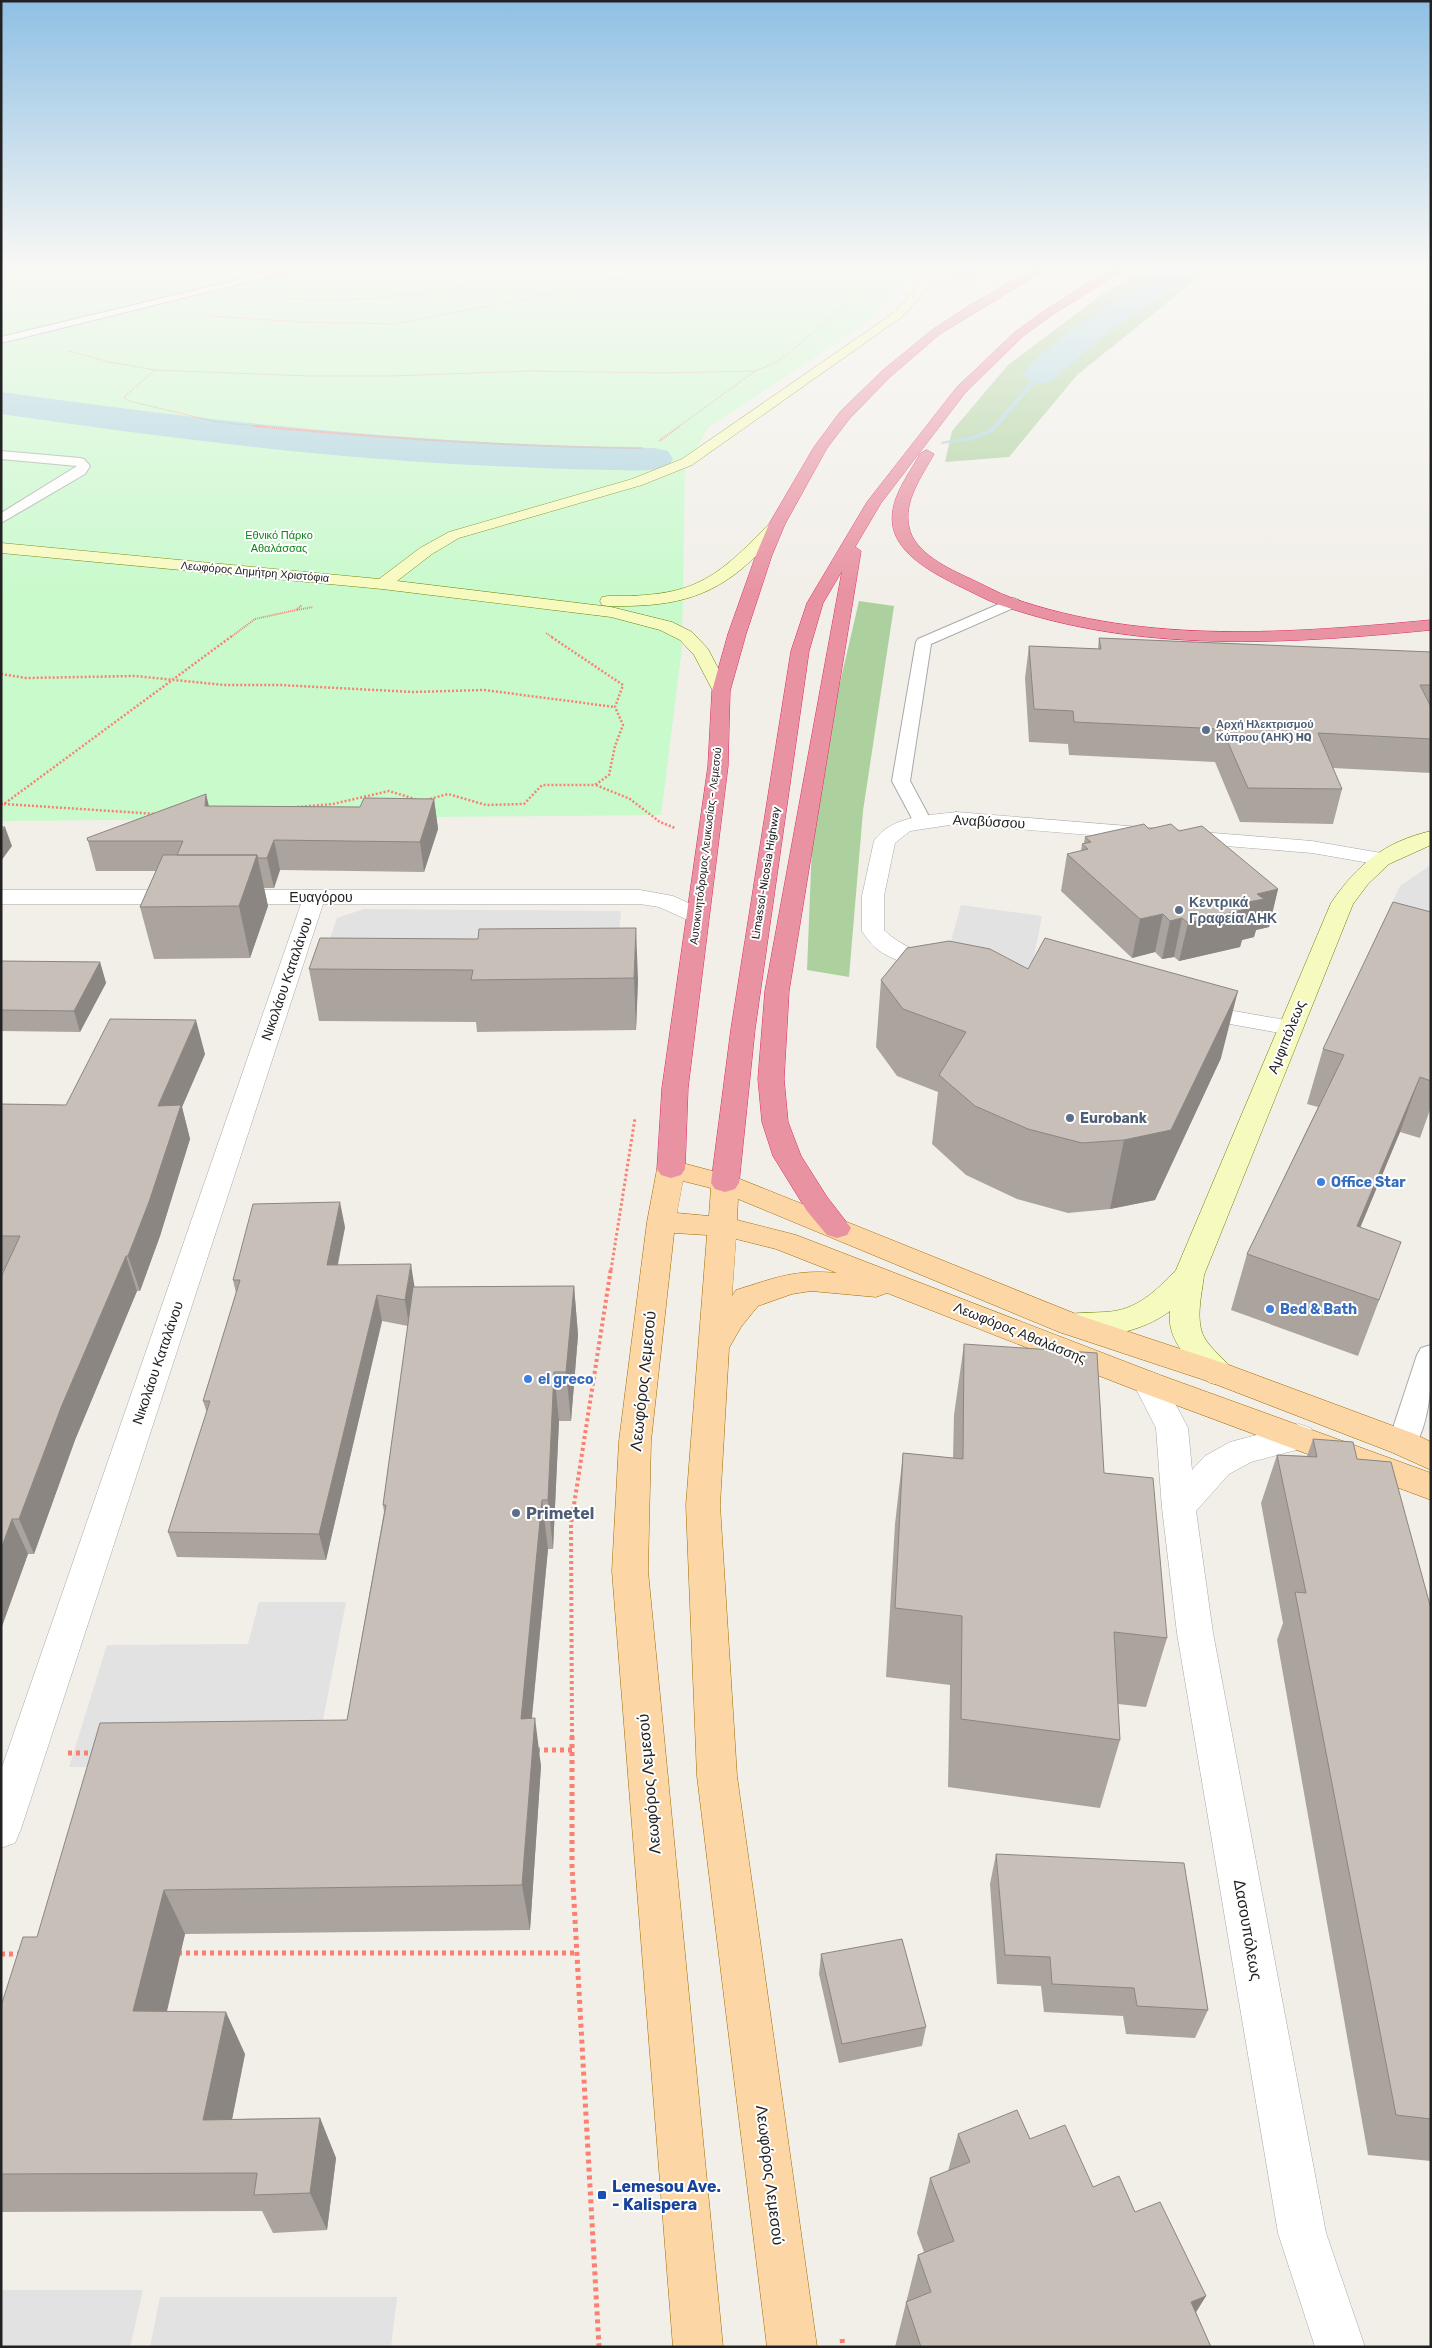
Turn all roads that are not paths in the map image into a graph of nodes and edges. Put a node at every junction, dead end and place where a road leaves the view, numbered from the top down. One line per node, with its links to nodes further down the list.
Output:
1 (813, 375): 10 (main road)
2 (885, 375): 7 (highway, Αυτοκινητόδρομος Λευκωσίας - Λεμεσού)
3 (977, 375): 4 (highway)
4 (961, 390): 8 (highway, Limassol-Nicosia Highway); 14 (highway)
5 (1, 455): 6 (lane)
6 (1, 519)
7 (777, 524): 13 (main road, Λεωφόρος Δημήτρη Χριστόφια); 16 (highway, Αυτοκινητόδρομος Λευκωσίας - Λεμεσού)
8 (856, 532): 28 (highway, Limassol-Nicosia Highway); 31 (highway)
9 (1, 548): 11 (main road, Λεωφόρος Δημήτρη Χριστόφια)
10 (422, 555): 11 (main road); 12 (main road)
11 (382, 584): 12 (main road, Λεωφόρος Δημήτρη Χριστόφια)
12 (439, 590): 13 (main road, Λεωφόρος Δημήτρη Χριστόφια)
13 (509, 598): 16 (main road, Λεωφόρος Δημήτρη Χριστόφια)
14 (1013, 603): 15 (highway); 17 (lane)
15 (1431, 625)
16 (721, 691): 22 (highway, Αυτοκινητόδρομος Λευκωσίας - Λεμεσού)
17 (923, 822): 19 (street, Αναβύσσου); 24 (street, Αναβύσσου)
18 (1431, 837): 19 (main road, Αμφιπόλεως)
19 (1381, 859): 26 (main road, Αμφιπόλεως)
20 (7, 897): 21 (street, Ευαγόρου); 23 (street)
21 (314, 897): 22 (street, Ευαγόρου); 44 (street, Νικολάου Καταλάνου)
22 (698, 916): 27 (highway, Αυτοκινητόδρομος Λευκωσίας - Λεμεσού)
23 (1, 918)
24 (961, 969)
25 (1172, 1008): 26 (street)
26 (1291, 1028): 32 (main road, Αμφιπόλεως)
27 (671, 1169): 28 (main road, Λεωφόρος Αθαλάσσης); 29 (main road, Λεωφόρος Λεμεσού)
28 (725, 1183): 30 (main road, Limassol-Nicosia Highway); 31 (main road, Λεωφόρος Αθαλάσσης)
29 (662, 1222): 30 (main road, Λεωφόρος Αθαλάσσης); 45 (main road, Λεωφόρος Λεμεσού)
30 (721, 1226): 33 (main road, Λεωφόρος Αθαλάσσης); 35 (main road, Λεωφόρος Λεμεσού)
31 (837, 1228): 34 (main road, Λεωφόρος Αθαλάσσης)
32 (1189, 1276): 34 (main road, Αμφιπόλεως); 37 (main road, Αμφιπόλεως)
33 (918, 1292): 35 (main road); 38 (main road, Λεωφόρος Αθαλάσσης)
34 (1070, 1324): 37 (main road, Λεωφόρος Αθαλάσσης)
35 (712, 1350): 46 (main road, Λεωφόρος Λεμεσού)
36 (1431, 1355): 40 (lane)
37 (1218, 1374): 40 (main road, Λεωφόρος Αθαλάσσης)
38 (1149, 1383): 39 (main road, Λεωφόρος Αθαλάσσης); 43 (street, Δασουπόλεως)
39 (1299, 1437): 42 (main road, Λεωφόρος Αθαλάσσης); 43 (street)
40 (1403, 1443): 41 (main road, Λεωφόρος Αθαλάσσης)
41 (1431, 1457)
42 (1431, 1487)
43 (1179, 1508): 47 (street, Δασουπόλεως)
44 (1, 1829)
45 (698, 2347)
46 (792, 2347)
47 (1340, 2347)

